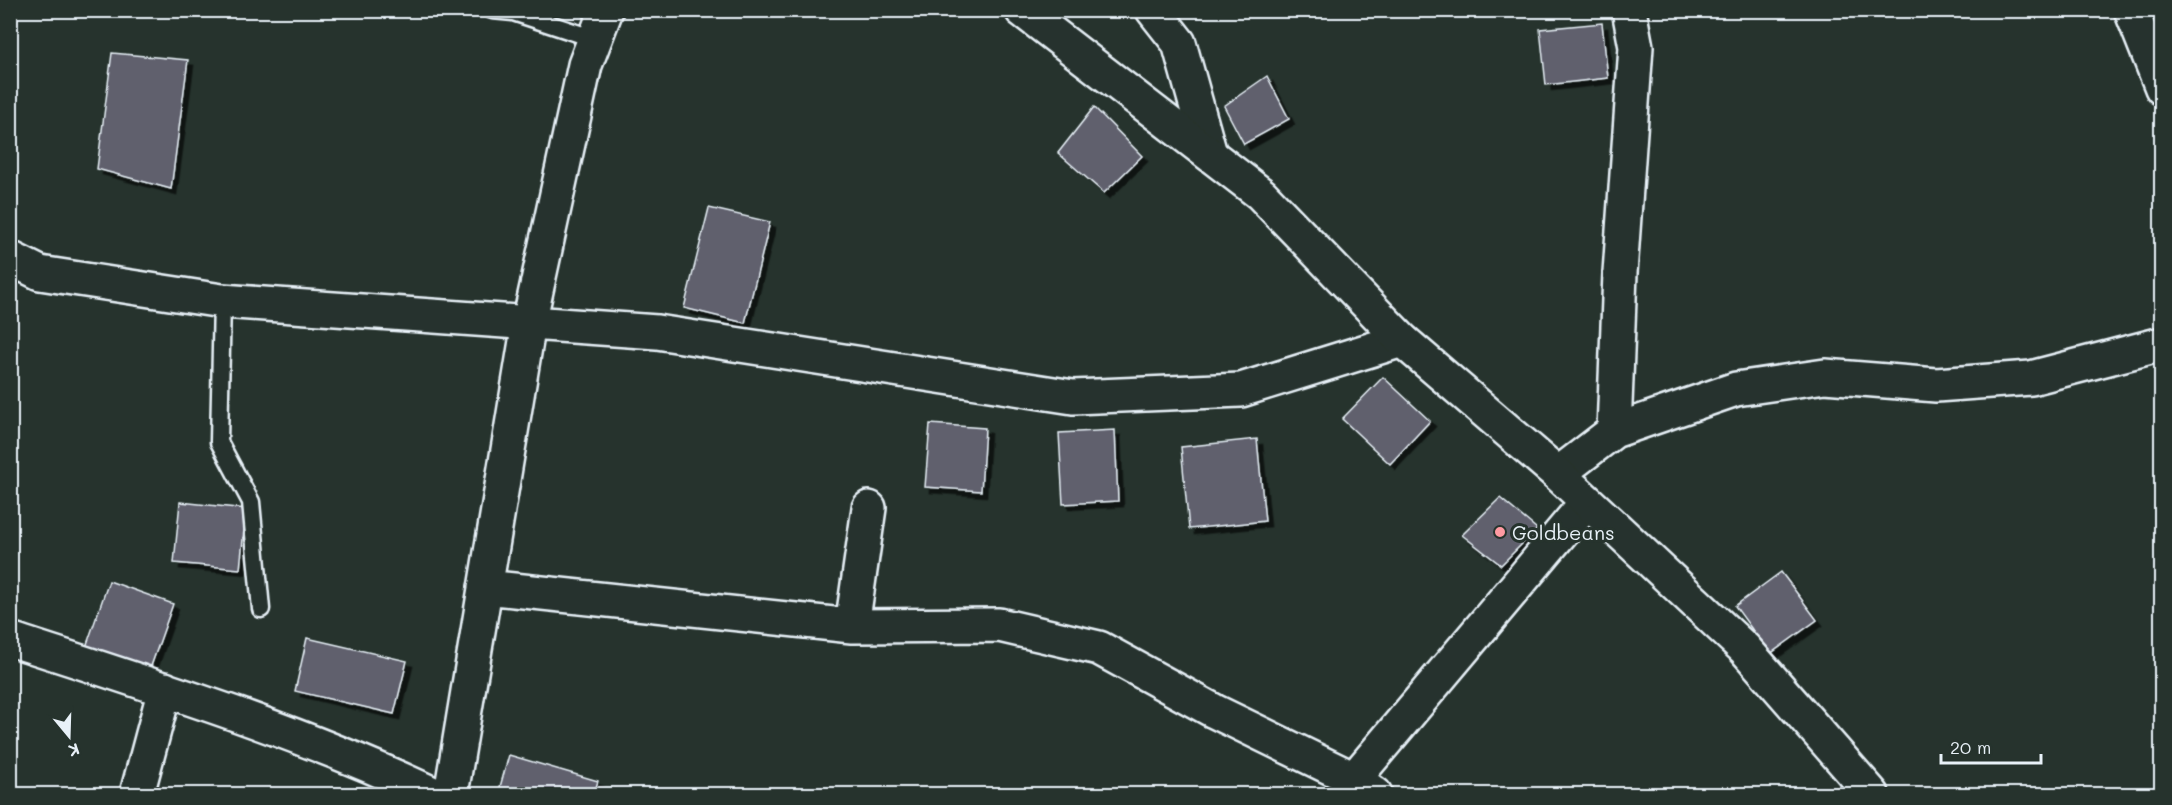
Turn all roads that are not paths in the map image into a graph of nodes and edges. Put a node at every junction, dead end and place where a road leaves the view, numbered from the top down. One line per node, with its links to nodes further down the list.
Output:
1 (492, 10): 6 (lane)
2 (1022, 10): 8 (street)
3 (1153, 10): 8 (street)
4 (1629, 10): 14 (street)
5 (2132, 10): 7 (street)
6 (601, 25): 11 (street)
7 (2162, 88)
8 (1210, 154): 12 (street)
9 (10, 258): 10 (street)
10 (222, 301): 11 (street); 19 (lane)
11 (529, 323): 12 (street); 18 (street)
12 (1402, 340): 15 (street)
13 (2162, 344): 14 (street)
14 (1614, 431): 15 (street)
15 (1558, 474): 16 (street)
16 (1587, 502): 23 (street); 27 (street)
17 (869, 508): 20 (street)
18 (485, 587): 20 (street); 26 (street)
19 (261, 609)
20 (852, 626): 23 (street)
21 (10, 639): 22 (street)
22 (165, 689): 24 (street); 25 (street)
23 (1364, 787)
24 (137, 795)
25 (433, 795)
26 (451, 795)
27 (1872, 795)

